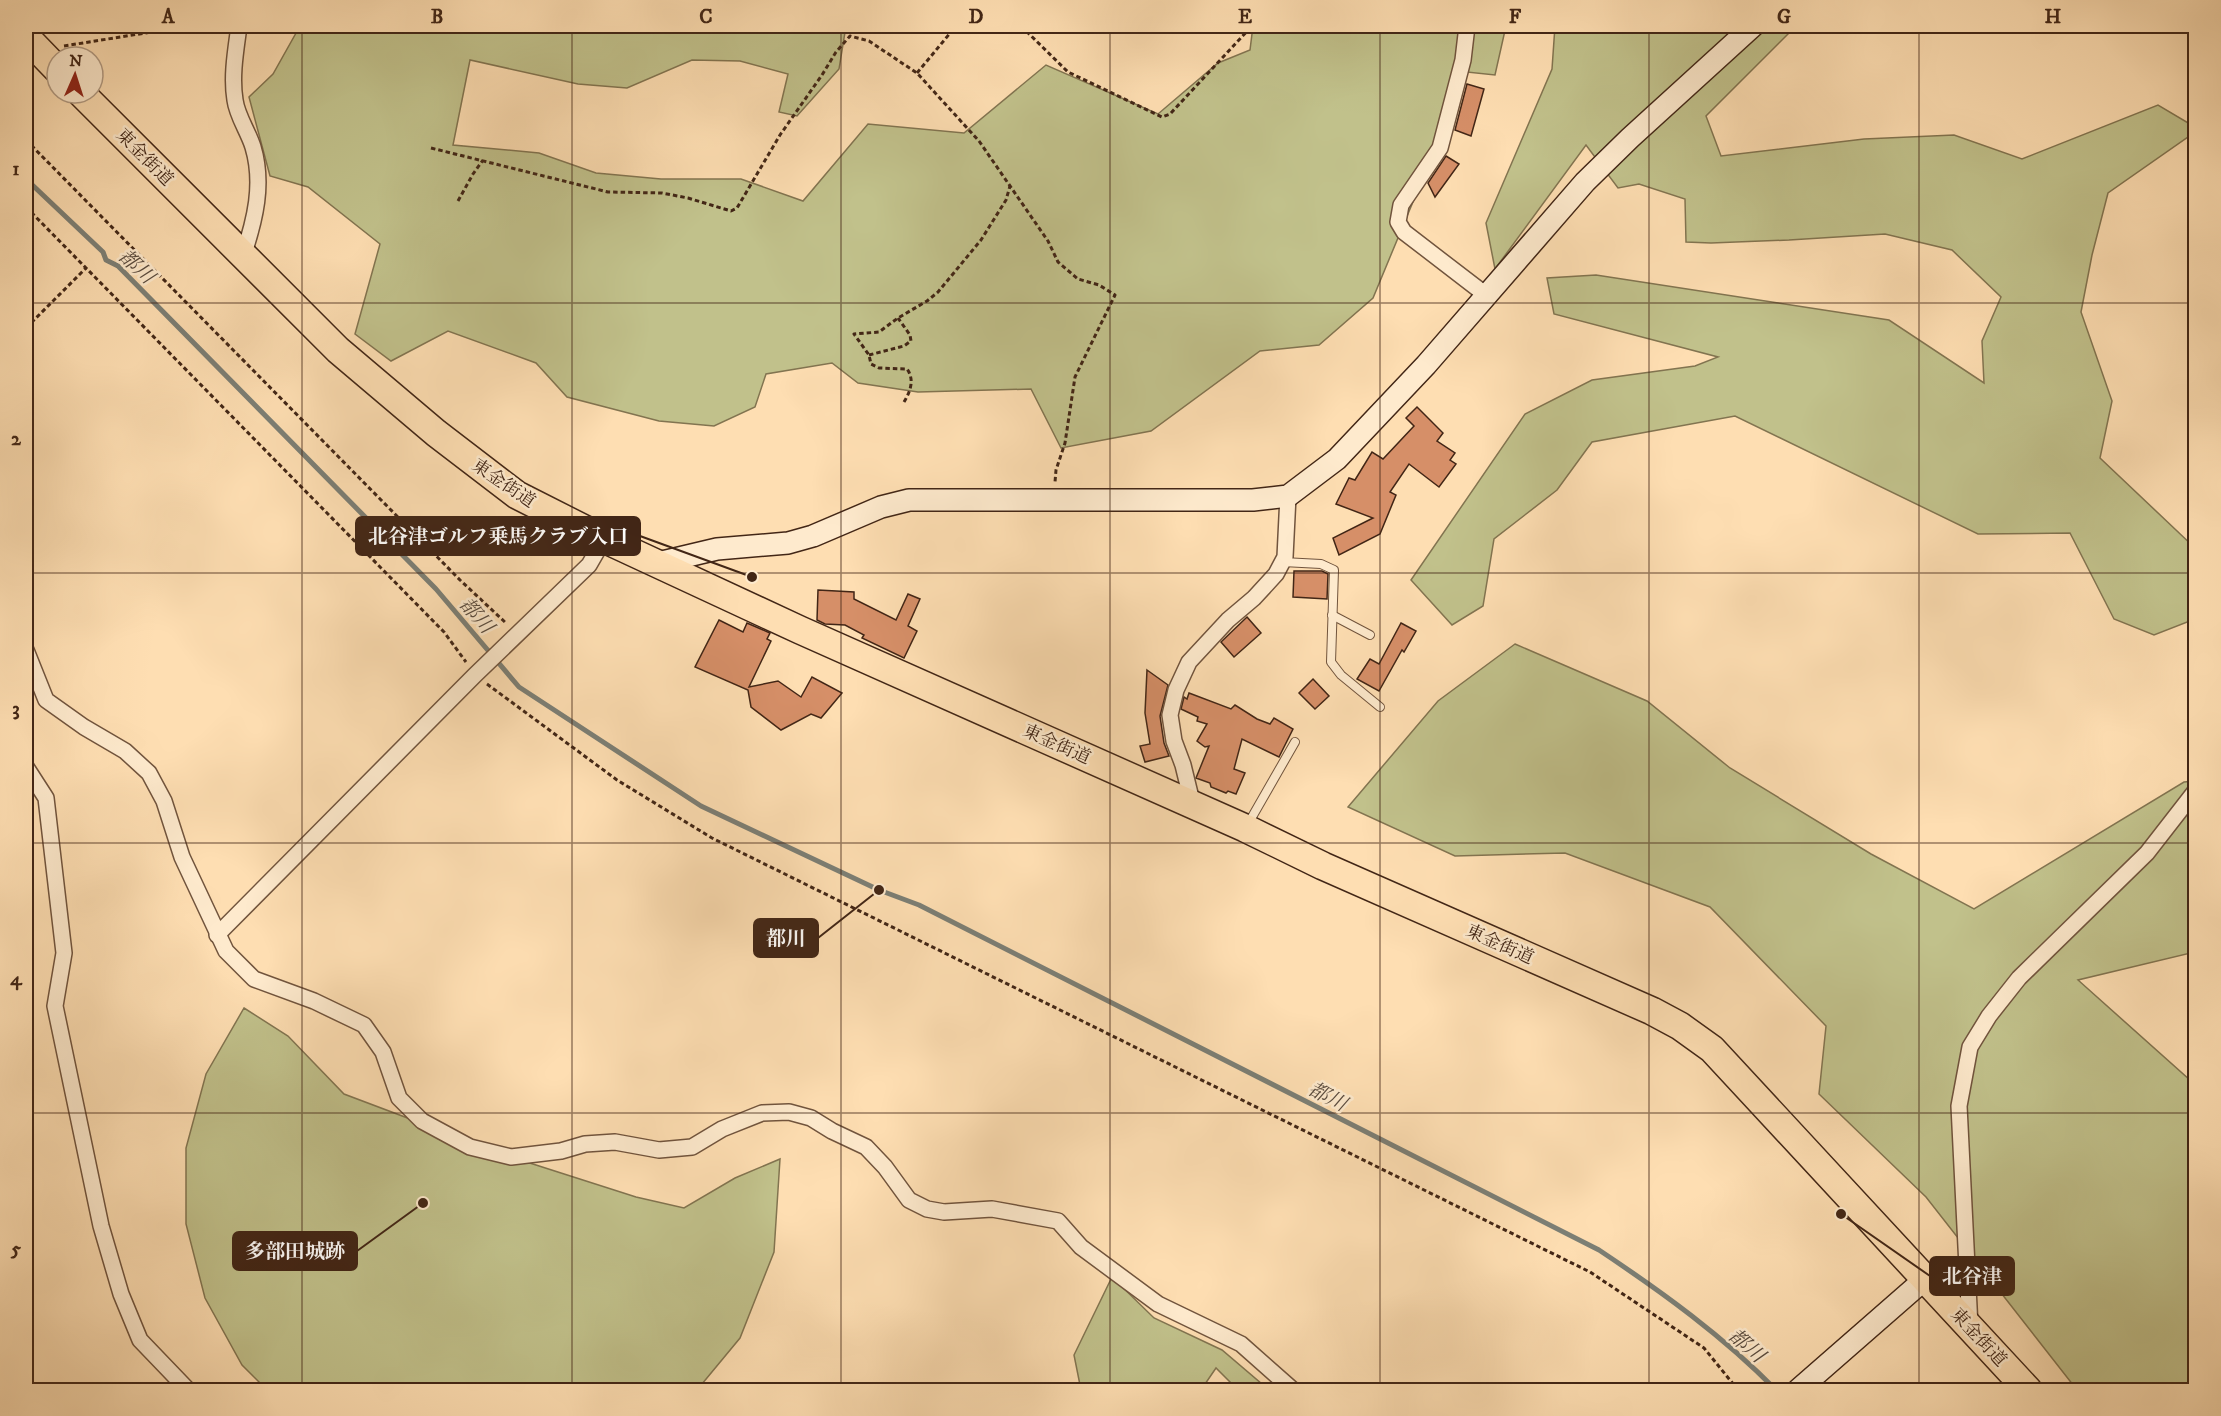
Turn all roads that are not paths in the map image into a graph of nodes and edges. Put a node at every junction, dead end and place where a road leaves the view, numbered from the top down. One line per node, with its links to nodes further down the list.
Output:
1 (239, 26): 7 (street)
2 (1467, 26): 8 (street)
3 (1753, 26): 8 (street)
4 (32, 44): 5 (highway)
5 (45, 57)
6 (93, 105): 7 (highway, 東金街道)
7 (243, 256): 10 (highway, 東金街道)
8 (1486, 295): 9 (street)
9 (1288, 496): 11 (street); 12 (street)
10 (604, 538): 12 (highway, 東金街道); 22 (street)
11 (1283, 562): 13 (lane); 20 (street)
12 (658, 563): 20 (highway, 東金街道)
13 (1332, 615): 14 (lane); 16 (lane)
14 (1370, 634)
15 (26, 650): 22 (street)
16 (1380, 707)
17 (1295, 742): 21 (lane)
18 (26, 767): 26 (street)
19 (2196, 790): 24 (street)
20 (1193, 806): 21 (highway, 東金街道)
21 (1245, 828): 23 (highway, 東金街道)
22 (217, 935): 27 (street)
23 (1925, 1279): 24 (highway, 東金街道); 25 (street)
24 (1970, 1327): 28 (highway, 東金街道)
25 (1805, 1385)
26 (188, 1390)
27 (1293, 1390)
28 (2028, 1390)

